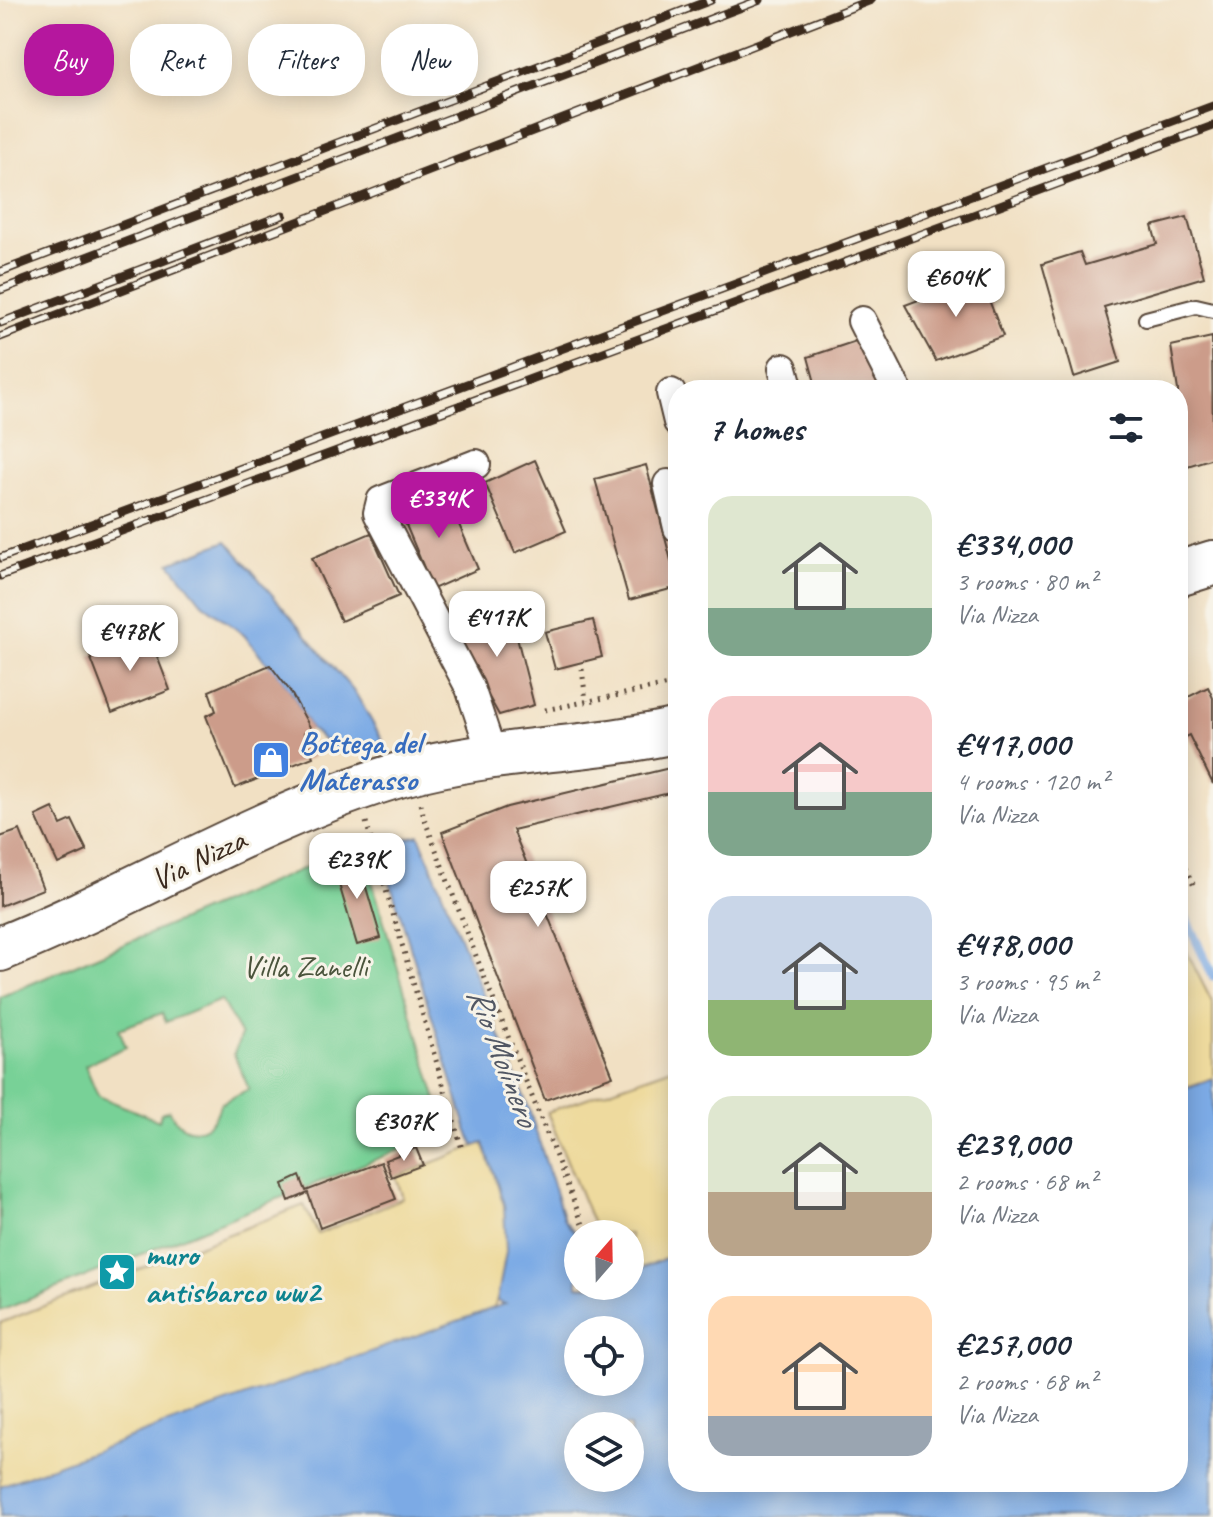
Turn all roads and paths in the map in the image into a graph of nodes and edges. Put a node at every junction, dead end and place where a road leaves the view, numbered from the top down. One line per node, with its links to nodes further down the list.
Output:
1 (1213, 310): 2 (lane)
2 (1146, 319)
3 (862, 321): 4 (street)
4 (892, 380)
5 (476, 464): 13 (street)
6 (1213, 563): 7 (main road)
7 (1188, 571)
8 (582, 669): 10 (path)
9 (668, 685): 10 (path)
10 (586, 701): 11 (path)
11 (532, 713)
12 (668, 731): 13 (main road, Via Nizza)
13 (493, 757): 14 (main road, Via Nizza)
14 (414, 771): 15 (main road, Via Nizza); 20 (path)
15 (357, 790): 18 (main road, Via Nizza); 19 (path)
16 (1188, 874): 17 (path)
17 (1195, 888)
18 (0, 949)
19 (462, 1149)
20 (581, 1220)

